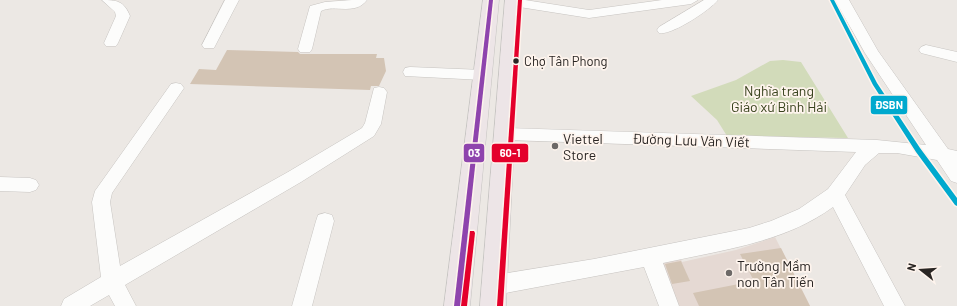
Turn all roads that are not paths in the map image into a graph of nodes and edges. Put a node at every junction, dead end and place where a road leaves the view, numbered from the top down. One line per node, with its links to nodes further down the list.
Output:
1 (109, 0): 10 (street)
2 (232, 0): 11 (street)
3 (360, 0): 12 (street)
4 (491, 0): 16 (main road)
5 (691, 0): 8 (street)
6 (711, 0): 9 (street)
7 (842, 0): 23 (street)
8 (513, 1): 17 (main road)
9 (664, 30)
10 (111, 42)
11 (209, 45)
12 (305, 49)
13 (926, 50): 14 (street)
14 (957, 57)
15 (410, 72): 16 (street)
16 (483, 75): 17 (main road); 20 (main road)
17 (508, 76): 21 (main road)
18 (176, 88): 30 (street)
19 (378, 92): 30 (street)
20 (476, 132): 21 (main road); 35 (main road)
21 (505, 134): 22 (street, Đường Lưu Văn Viết); 31 (main road)
22 (871, 150): 23 (street, Đường Lưu Văn Viết); 27 (street)
23 (949, 156): 24 (street)
24 (957, 176)
25 (0, 184): 26 (street)
26 (30, 185)
27 (835, 193): 29 (street); 37 (street)
28 (325, 221): 34 (street)
29 (650, 256): 31 (street); 36 (street)
30 (112, 281): 32 (street); 33 (street)
31 (494, 296)
32 (71, 306)
33 (126, 306)
34 (302, 306)
35 (457, 306)
36 (670, 306)
37 (895, 306)

